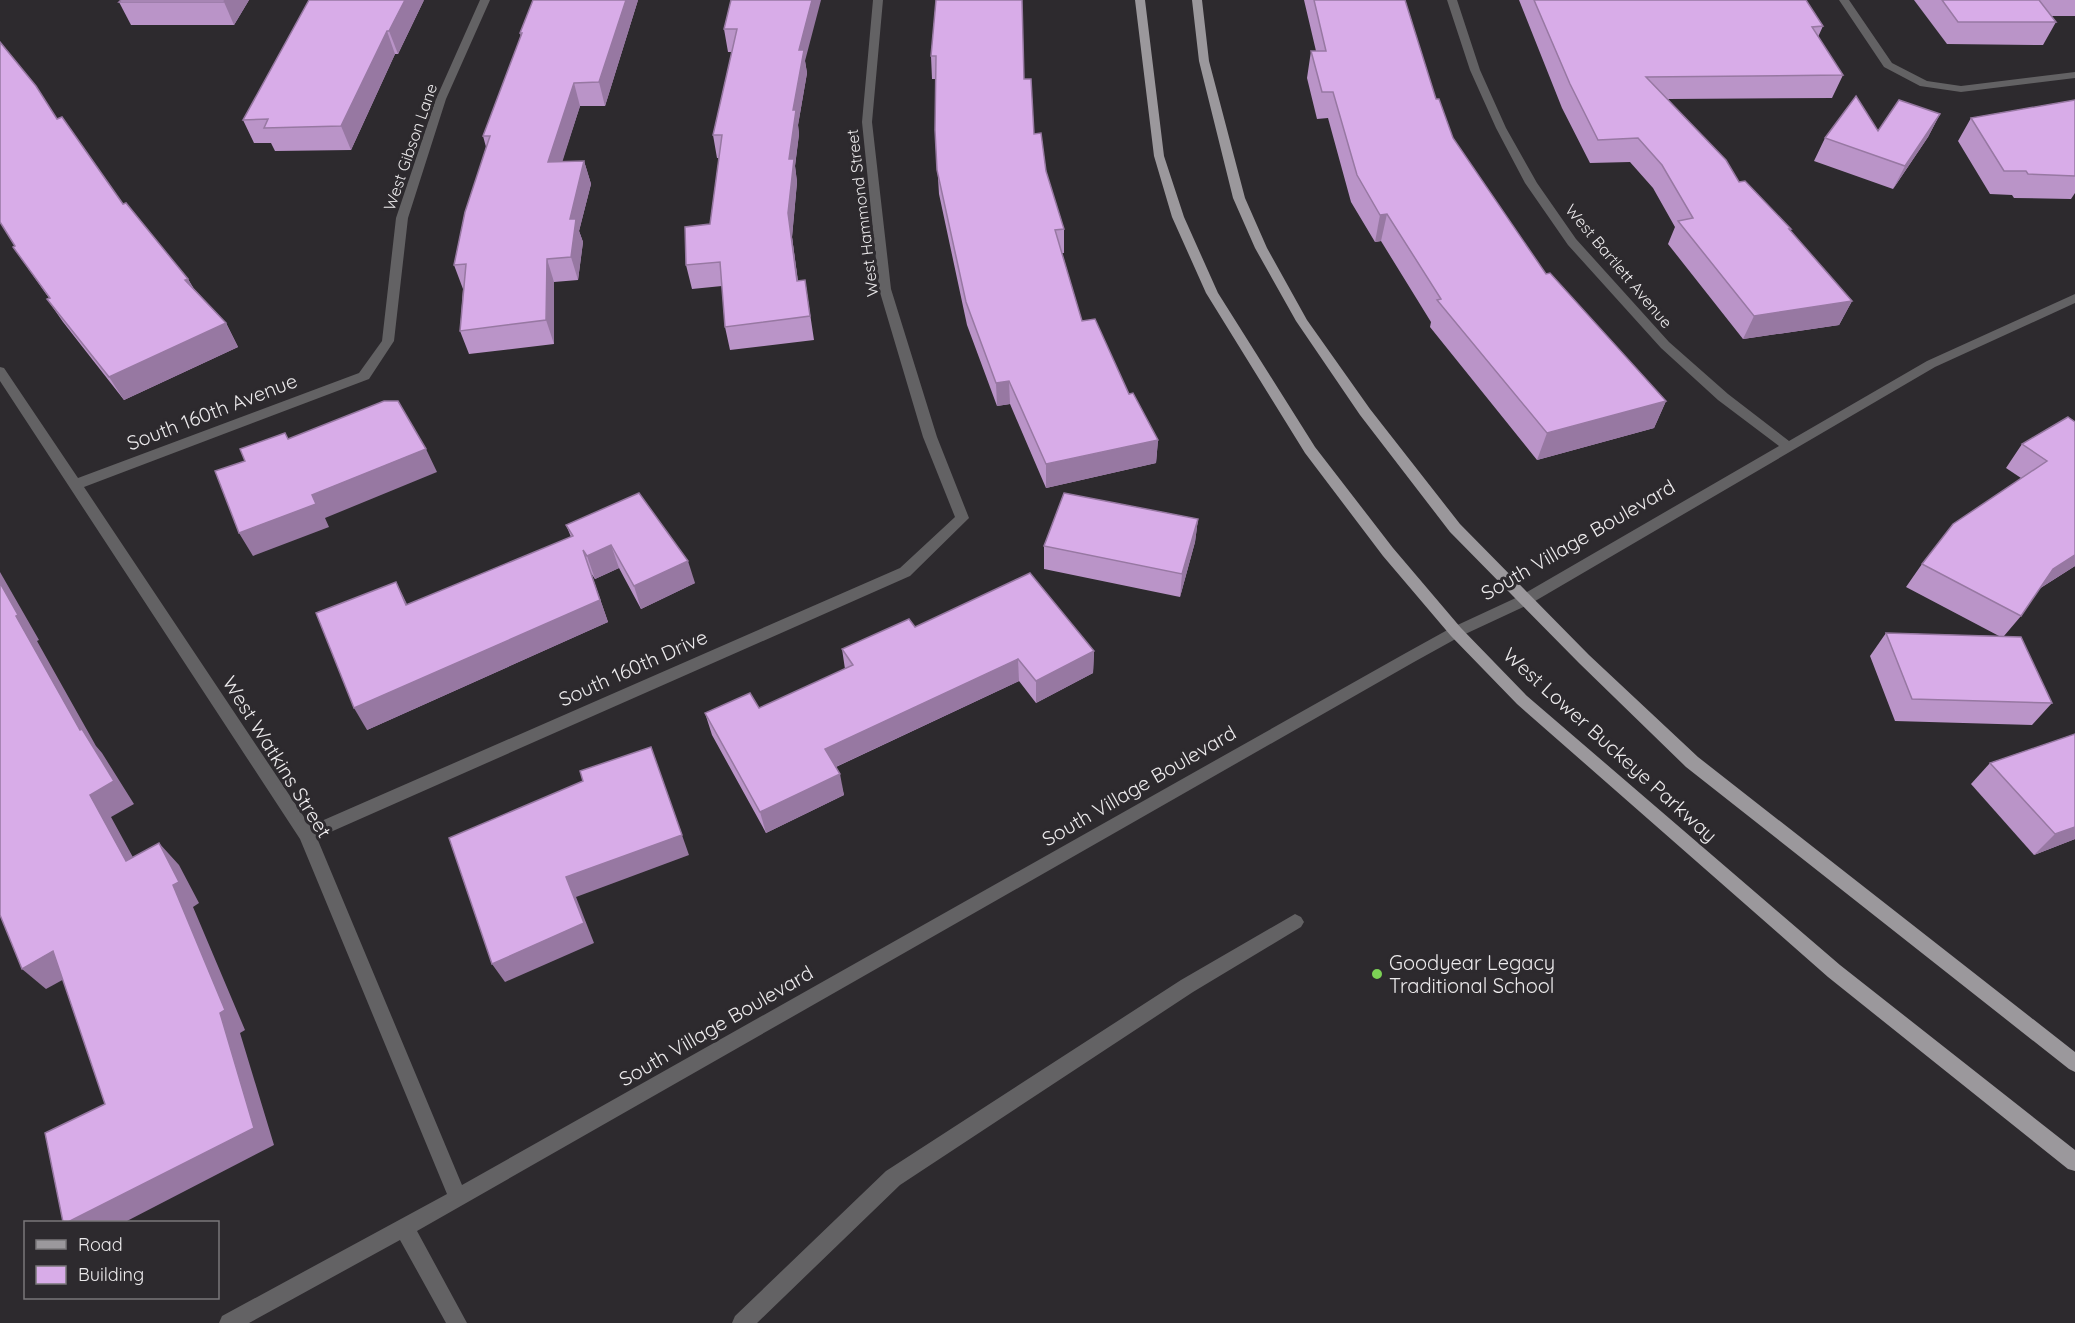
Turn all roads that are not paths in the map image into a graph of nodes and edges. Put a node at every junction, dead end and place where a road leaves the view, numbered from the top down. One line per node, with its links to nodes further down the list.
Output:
1 (485, 0): 10 (street, West Gibson Lane)
2 (878, 0): 13 (street, West Hammond Street)
3 (1140, 0): 15 (main road, West Lower Buckeye Parkway)
4 (1197, 0): 14 (main road)
5 (1452, 0): 11 (street, West Bartlett Avenue)
6 (1844, 0): 7 (street)
7 (2075, 75)
8 (2075, 298): 11 (street, South Village Boulevard)
9 (0, 371): 12 (street, West Watkins Street)
10 (364, 376): 12 (street, South 160th Avenue)
11 (1787, 446): 14 (street, South Village Boulevard)
12 (74, 485): 16 (street, West Watkins Street)
13 (962, 518): 16 (street, South 160th Drive)
14 (1525, 600): 15 (street, South Village Boulevard); 18 (main road)
15 (1456, 632): 19 (main road, West Lower Buckeye Parkway); 20 (street, South Village Boulevard)
16 (306, 835): 20 (street, West Watkins Street)
17 (1295, 922): 24 (street)
18 (2075, 1063)
19 (2075, 1162)
20 (458, 1198): 21 (street, South Village Boulevard)
21 (404, 1227): 22 (street, South Village Boulevard); 23 (street)
22 (229, 1323)
23 (457, 1323)
24 (742, 1323)

